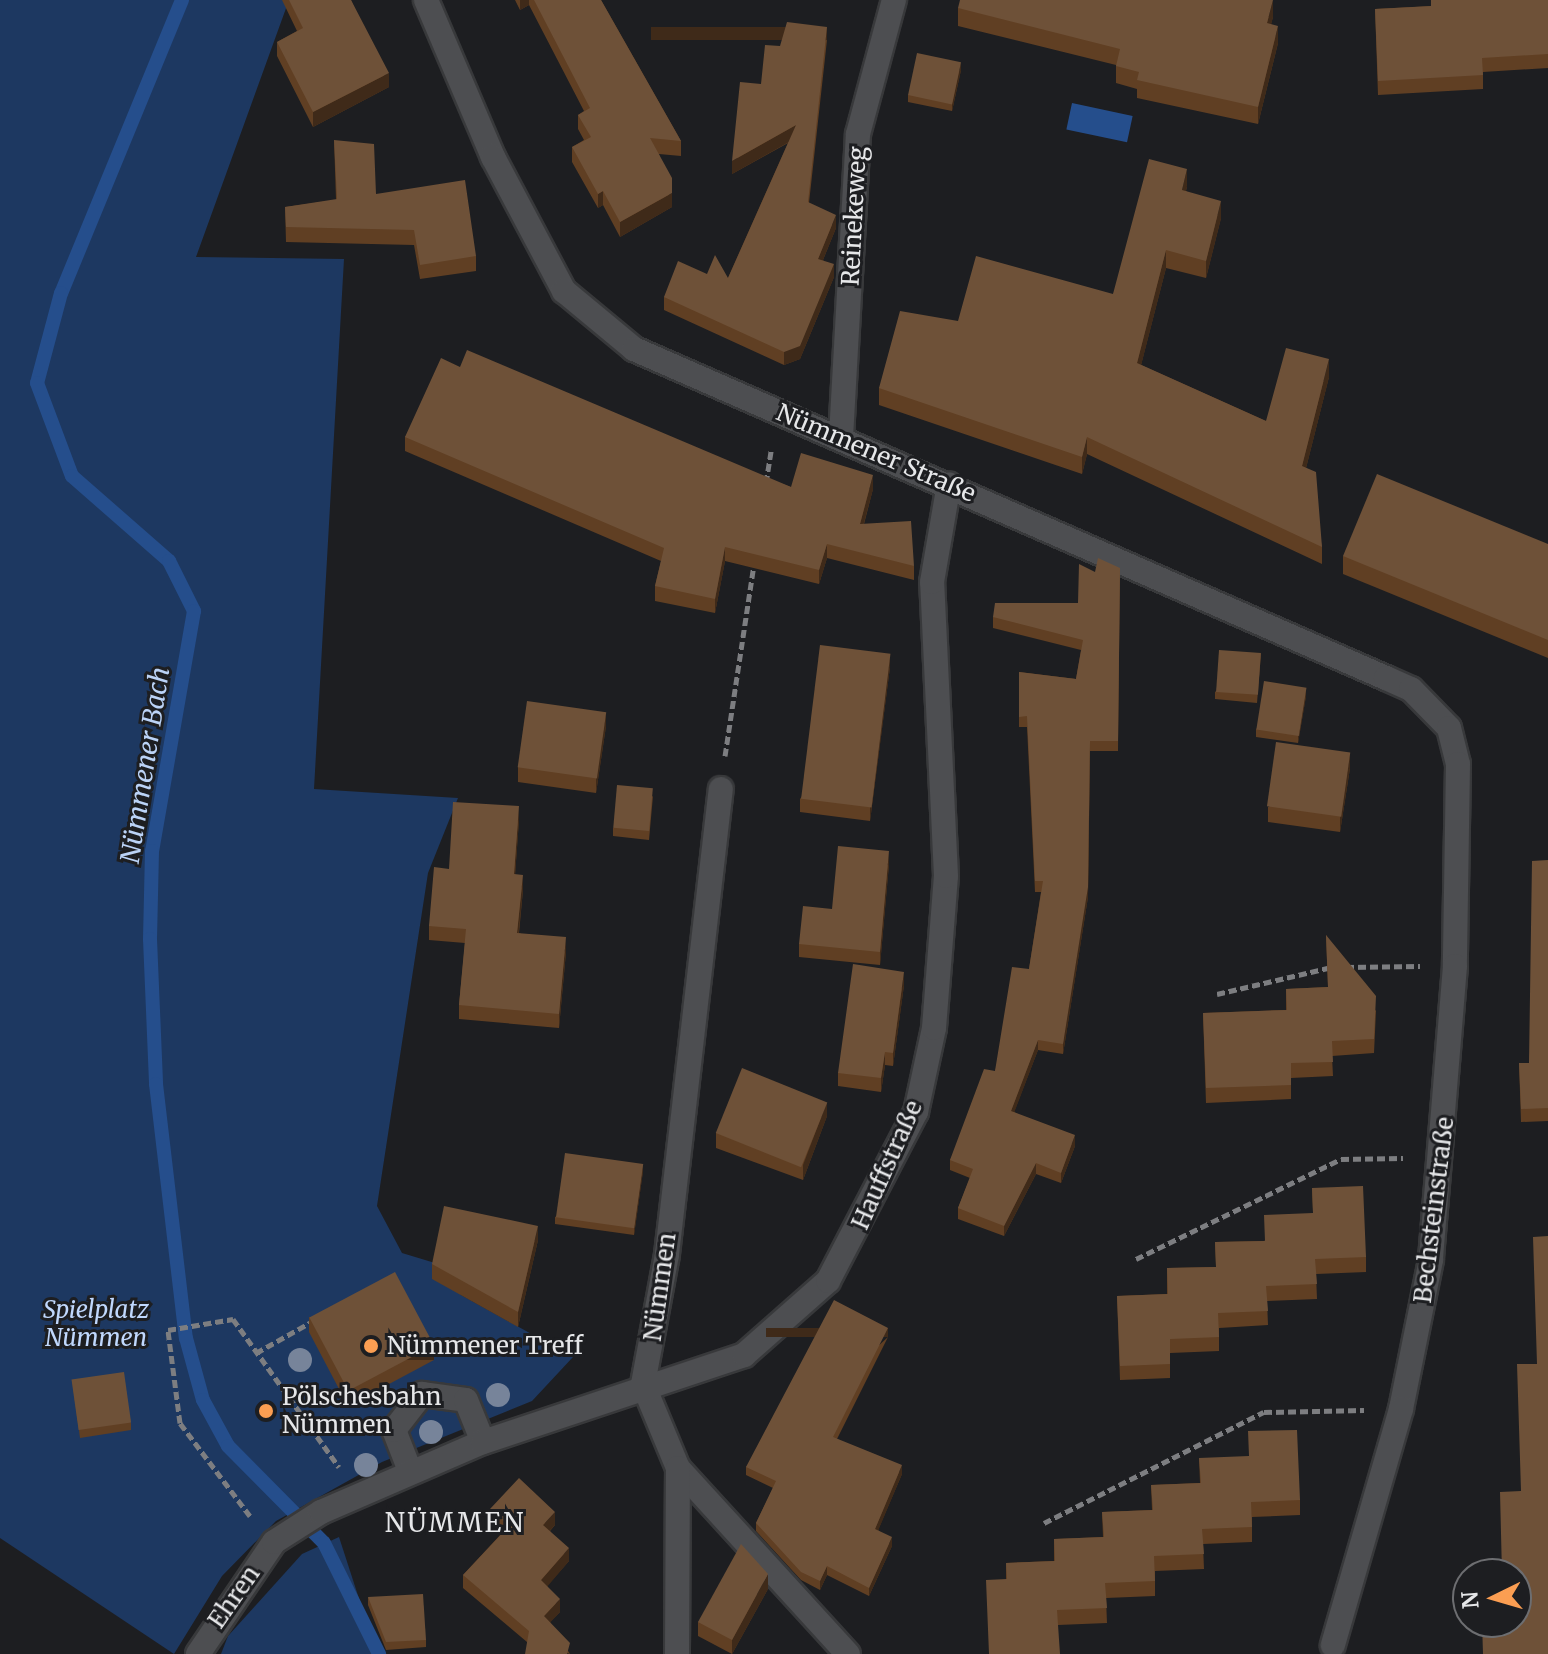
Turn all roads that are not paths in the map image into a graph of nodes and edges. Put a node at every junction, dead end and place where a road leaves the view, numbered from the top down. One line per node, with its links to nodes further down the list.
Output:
1 (426, 0): 3 (street, Nümmener Straße)
2 (894, 0): 3 (street, Reinekeweg)
3 (841, 437): 4 (street, Nümmener Straße)
4 (949, 484): 5 (street, Nümmener Straße); 7 (street, Hauffstraße)
5 (1458, 764): 11 (street, Bechsteinstraße)
6 (721, 789): 7 (street, Nümmen)
7 (643, 1384): 8 (street); 9 (street)
8 (483, 1442): 10 (street); 10 (street)
9 (678, 1468): 13 (street); 14 (street)
10 (410, 1471): 12 (street, Ehren)
11 (1333, 1645)
12 (198, 1654)
13 (677, 1654)
14 (848, 1654)

